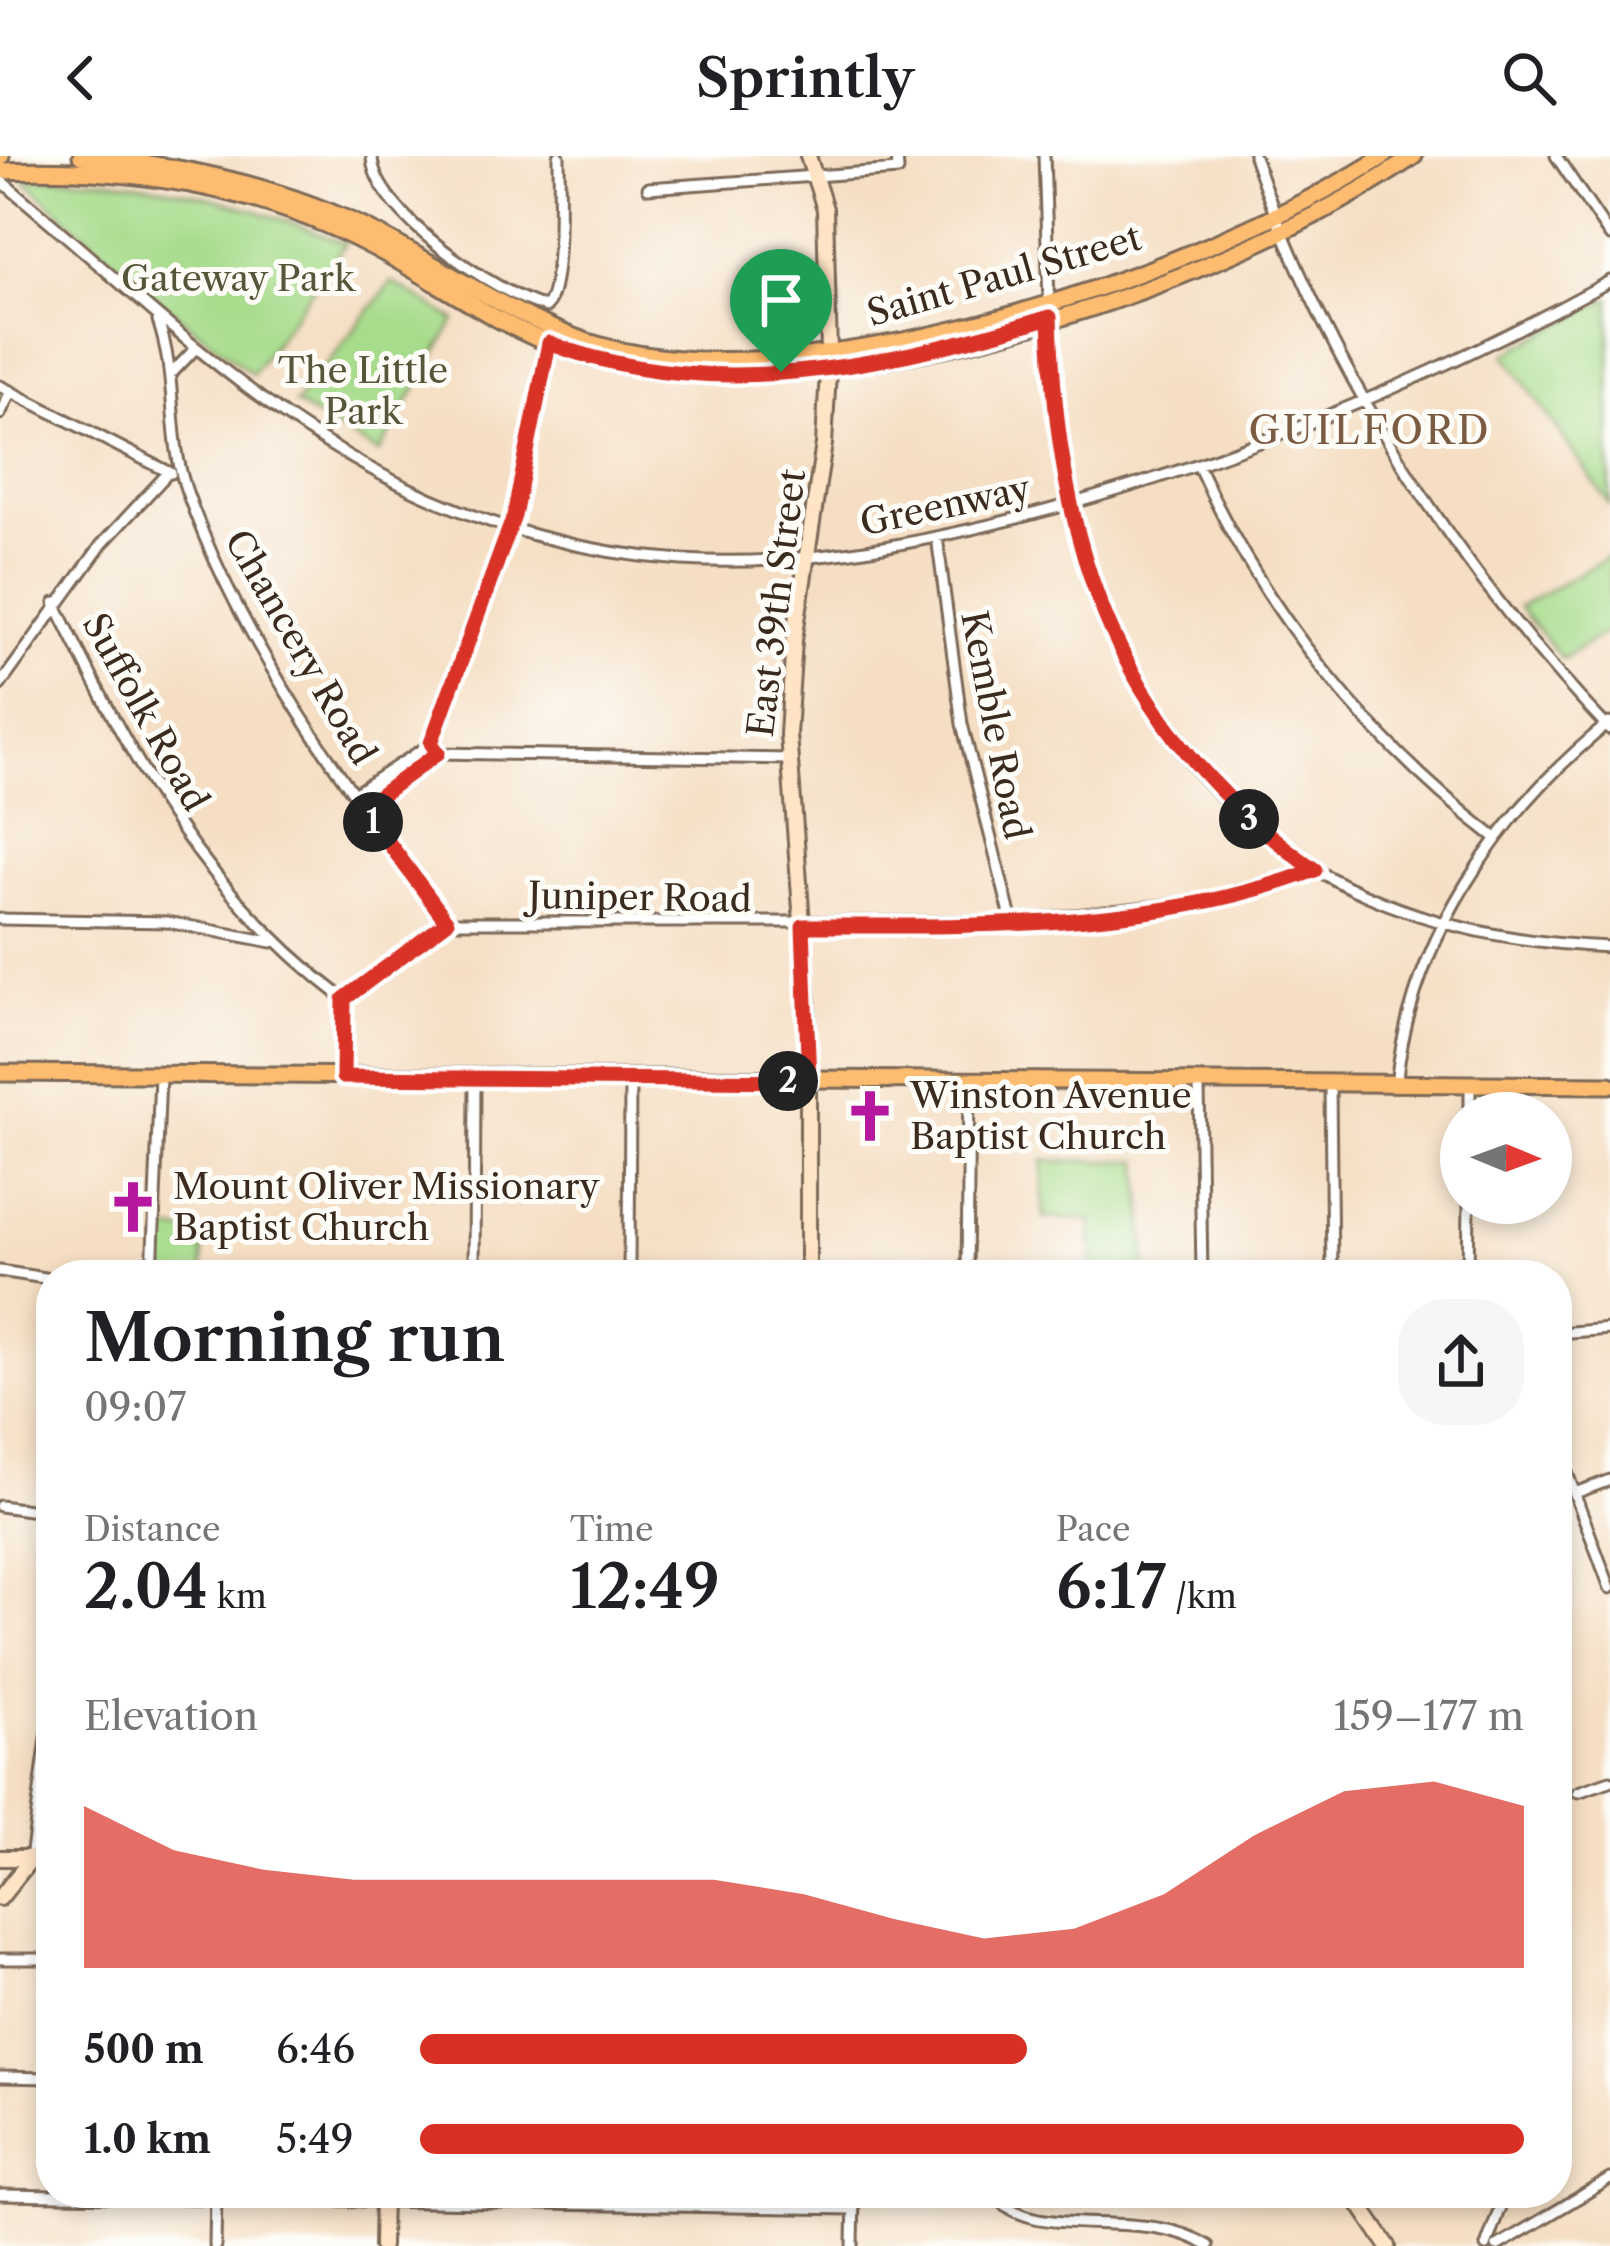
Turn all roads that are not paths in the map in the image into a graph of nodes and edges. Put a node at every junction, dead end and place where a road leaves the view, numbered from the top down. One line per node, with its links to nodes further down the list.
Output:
1 (81, 156): 20 (main road, Saint Paul Street)
2 (372, 156): 3 (street)
3 (559, 156)
4 (808, 156): 12 (main road, East 39th Street)
5 (897, 156): 12 (street)
6 (1044, 156): 18 (street)
7 (1254, 156): 15 (street)
8 (1384, 156): 15 (main road, Saint Paul Street)
9 (1414, 156): 15 (main road, Saint Paul Street)
10 (1556, 156): 16 (street)
11 (0, 171): 20 (main road, Saint Paul Street)
12 (818, 176): 14 (street); 22 (main road, East 39th Street)
13 (0, 180): 19 (street, Greenway)
14 (648, 188)
15 (1278, 222): 18 (main road, Saint Paul Street); 25 (street)
16 (1610, 236)
17 (1610, 281): 25 (street, Greenway)
18 (1049, 309): 22 (main road, Saint Paul Street); 29 (street)
19 (158, 321): 21 (street, Greenway); 23 (street, Chancery Road)
20 (550, 335): 22 (main road, Saint Paul Street); 30 (street)
21 (194, 350): 23 (street); 30 (street, Greenway)
22 (829, 361): 32 (main road, East 39th Street)
23 (172, 373): 28 (street, Chancery Road)
24 (5, 388): 26 (street); 28 (street)
25 (1364, 403): 27 (street, Greenway); 35 (street)
26 (0, 414)
27 (1198, 465): 29 (street, Greenway); 40 (street)
28 (174, 473): 33 (street); 38 (street, Chancery Road)
29 (1070, 505): 31 (street, Greenway); 41 (street)
30 (510, 528): 32 (street, Greenway); 36 (street)
31 (938, 537): 32 (street, Greenway); 44 (street, Kemble Road)
32 (808, 557): 37 (main road, East 39th Street)
33 (55, 603): 34 (street); 47 (street, Suffolk Road)
34 (0, 685)
35 (1609, 726): 40 (street)
36 (435, 748): 37 (street); 38 (street); 39 (street)
37 (788, 759): 46 (main road, East 39th Street)
38 (354, 794): 39 (street, Chancery Road)
39 (363, 808): 43 (street, Chancery Road)
40 (1496, 838): 45 (street)
41 (1315, 870): 44 (street, Juniper Road); 45 (street)
42 (0, 919): 47 (street)
43 (447, 922): 46 (street, Juniper Road); 49 (street)
44 (1012, 922): 46 (street, Juniper Road)
45 (1443, 925): 48 (street); 60 (street)
46 (803, 926): 55 (main road, East 39th Street)
47 (272, 942): 49 (street, Suffolk Road)
48 (1610, 947)
49 (344, 999): 52 (street)
50 (0, 1073): 51 (main road)
51 (160, 1075): 52 (main road); 64 (street)
52 (343, 1077): 53 (main road)
53 (475, 1078): 54 (main road); 65 (street)
54 (630, 1079): 55 (main road); 66 (street)
55 (809, 1081): 56 (main road); 67 (main road, East 39th Street)
56 (969, 1082): 58 (main road); 68 (street)
57 (1330, 1084): 58 (main road); 60 (main road); 70 (street)
58 (1199, 1085): 69 (street)
59 (1610, 1085): 61 (main road)
60 (1396, 1086): 61 (main road)
61 (1471, 1087): 62 (street)
62 (1471, 1092)
63 (1469, 1224): 71 (street)
64 (153, 1260)
65 (474, 1260)
66 (629, 1260)
67 (808, 1260)
68 (967, 1260)
69 (1202, 1260)
70 (1332, 1260)
71 (1468, 1260)
72 (0, 1270): 73 (street)
73 (36, 1276)
74 (1610, 1329): 75 (street)
75 (1572, 1333)
76 (1610, 1480): 78 (street)
77 (1572, 1485): 78 (street)
78 (1575, 1493): 81 (street)
79 (0, 1506): 80 (street)
80 (36, 1511)
81 (1610, 1588)
82 (1610, 1780): 83 (street)
83 (1578, 1792)
84 (36, 1827): 86 (street)
85 (0, 1858): 86 (main road)
86 (32, 1859): 87 (main road); 88 (main road)
87 (36, 1859)
88 (0, 1898)
89 (0, 1959): 90 (street)
90 (36, 1959)
91 (0, 2077): 92 (street)
92 (36, 2078)
93 (1610, 2180): 96 (street)
94 (0, 2195): 95 (street)
95 (36, 2195)
96 (1572, 2202)
97 (216, 2208): 107 (street)
98 (383, 2208): 108 (main road)
99 (811, 2208): 104 (street)
100 (1005, 2208): 105 (street)
101 (1362, 2208): 111 (main road)
102 (1500, 2208): 112 (street)
103 (1562, 2208): 113 (street)
104 (854, 2209): 109 (street)
105 (1018, 2227)
106 (1099, 2237): 110 (street)
107 (215, 2246)
108 (382, 2246)
109 (854, 2246)
110 (1208, 2246)
111 (1388, 2246)
112 (1486, 2246)
113 (1497, 2246)

